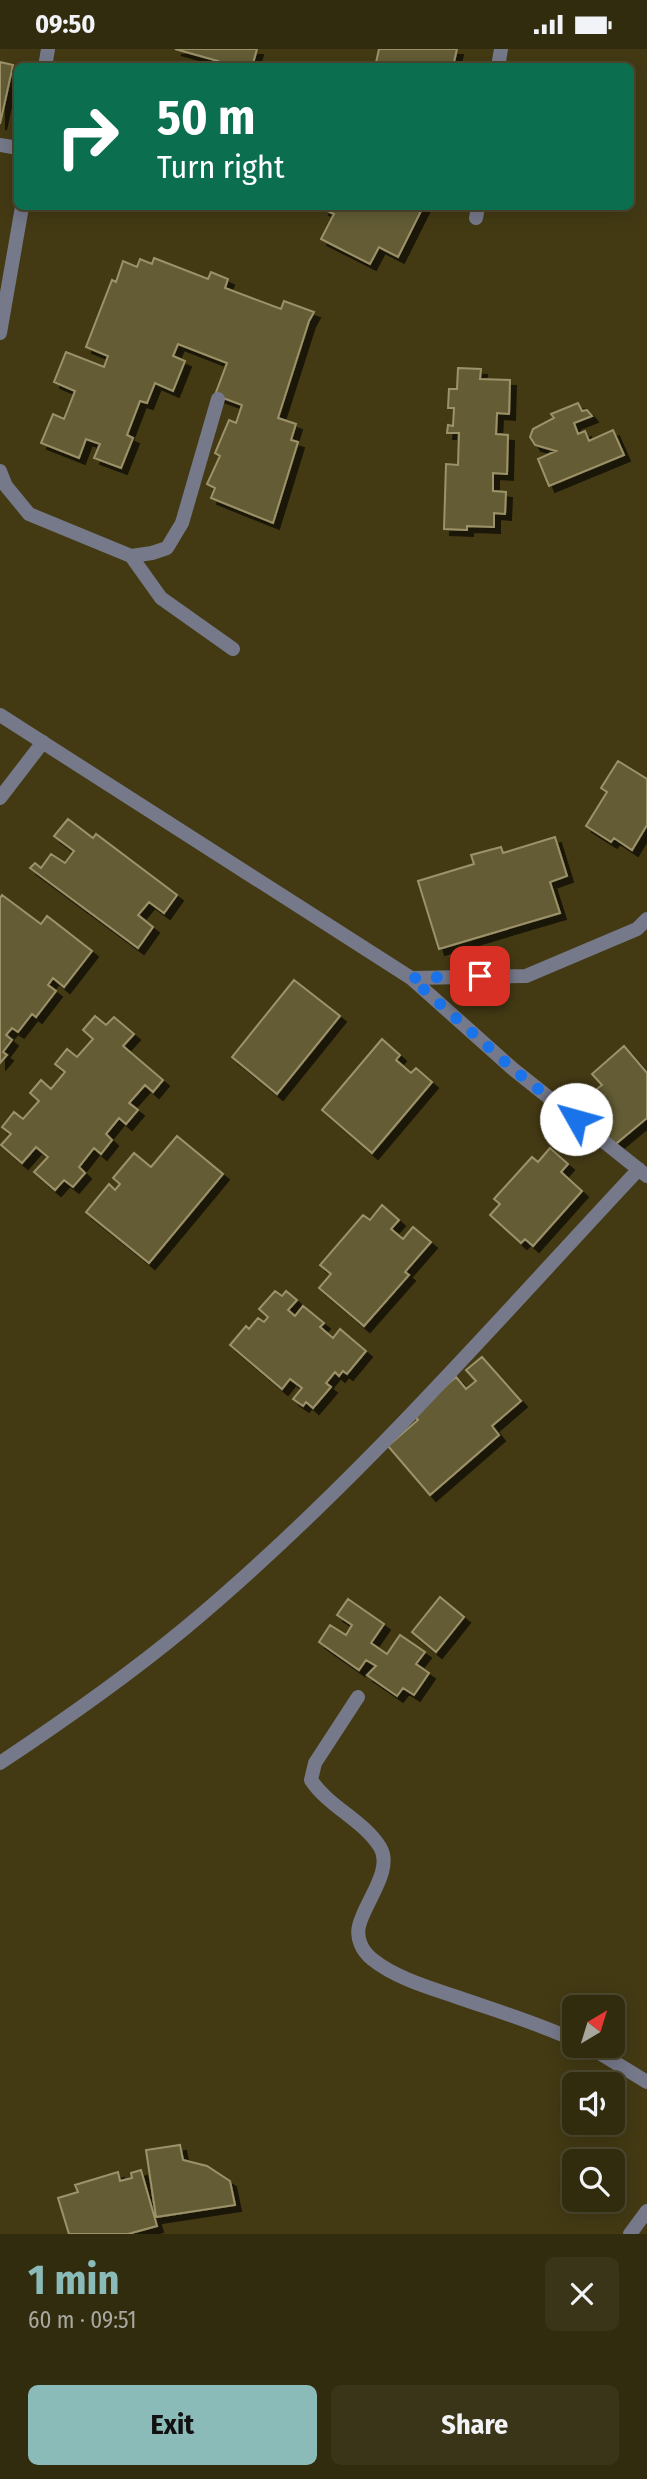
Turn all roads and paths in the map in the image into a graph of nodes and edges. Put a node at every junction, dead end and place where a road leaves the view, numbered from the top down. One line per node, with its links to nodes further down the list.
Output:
1 (21, 210): 2 (street)
2 (0, 334)
3 (218, 399): 5 (street)
4 (0, 471): 5 (street)
5 (131, 556): 6 (street)
6 (233, 649)
7 (0, 715): 8 (street)
8 (43, 742): 9 (street); 11 (street)
9 (0, 798)
10 (647, 919): 11 (street)
11 (411, 978): 12 (street)
12 (643, 1173): 14 (street)
13 (358, 1697): 15 (street)
14 (0, 1763)
15 (562, 2034)
16 (608, 2058): 17 (street)
17 (647, 2082)
18 (647, 2211): 19 (street)
19 (630, 2234)

